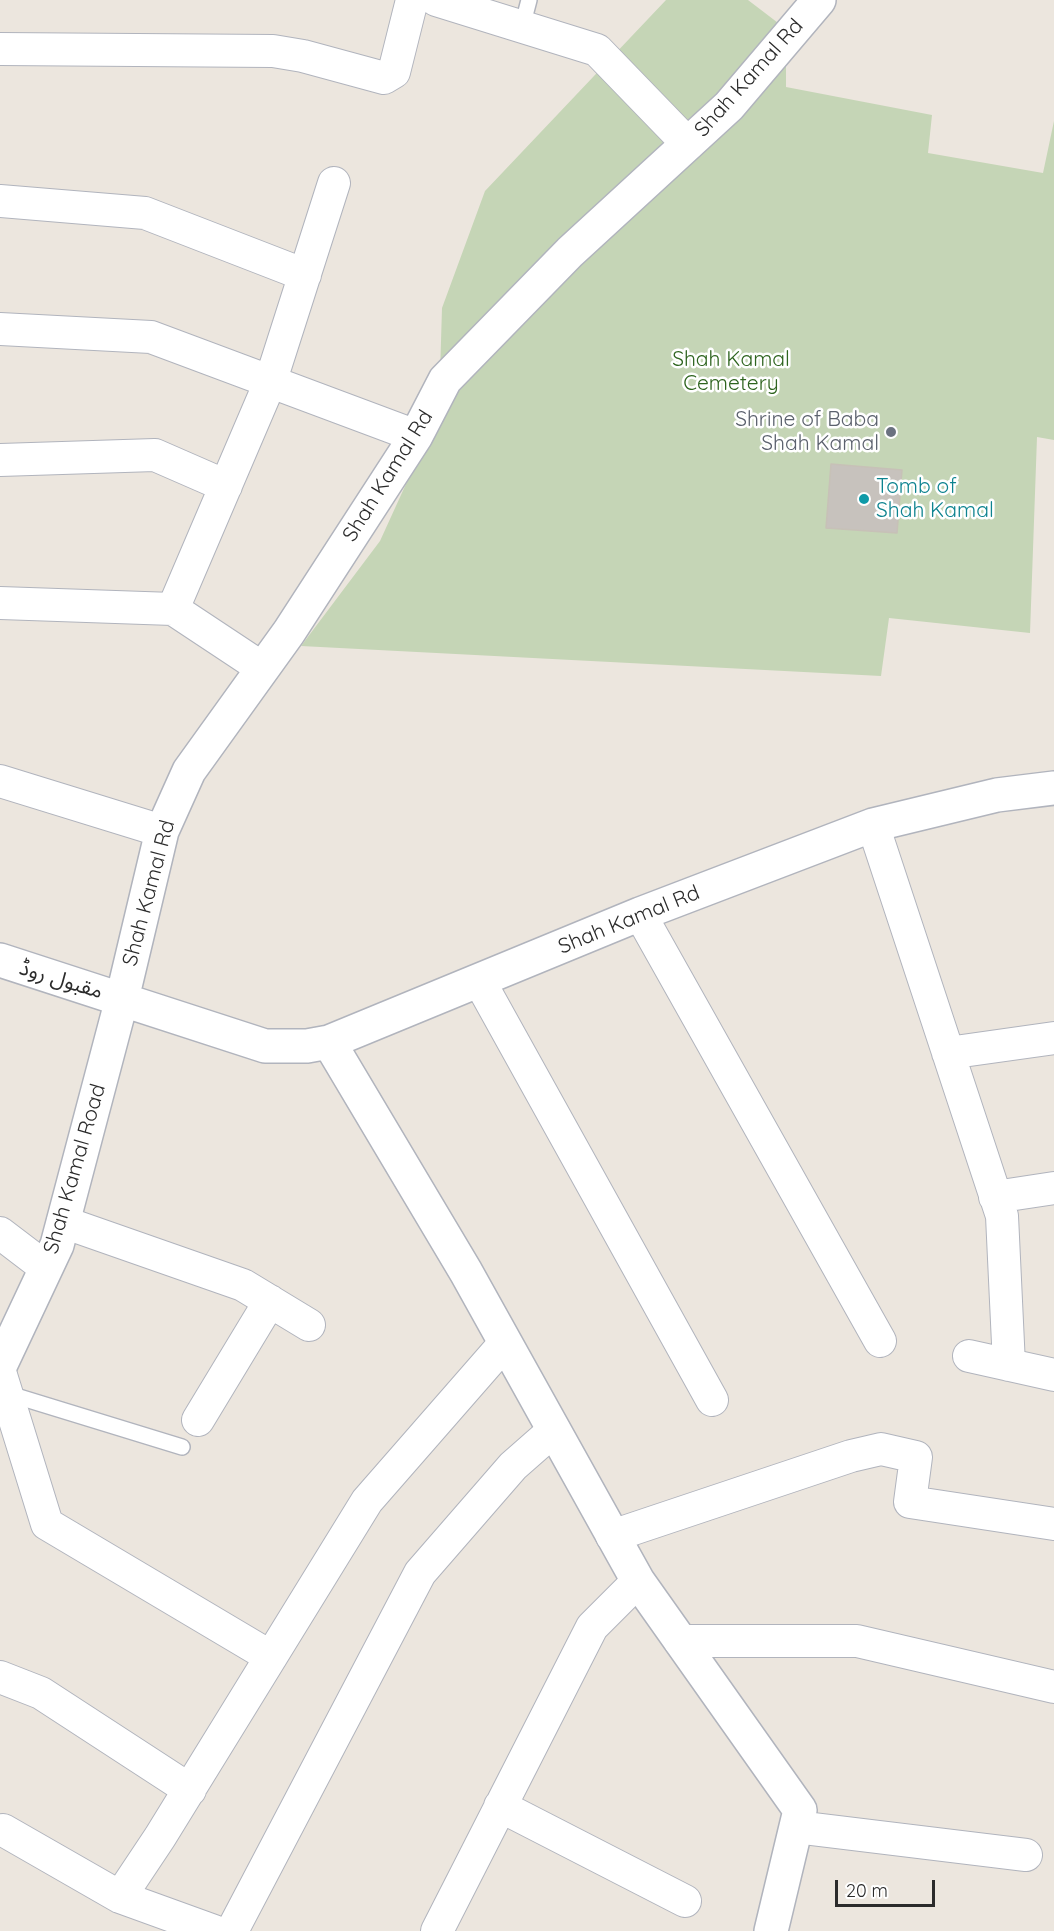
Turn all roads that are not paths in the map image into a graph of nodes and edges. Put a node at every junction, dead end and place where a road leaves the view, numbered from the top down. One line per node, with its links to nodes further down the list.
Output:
1 (412, 0): 5 (street)
2 (436, 0): 4 (street)
3 (819, 0): 6 (street, Shah Kamal Rd)
4 (525, 14): 6 (street)
5 (1, 43)
6 (688, 144): 12 (street, Shah Kamal Rd)
7 (334, 183): 9 (street)
8 (0, 201): 9 (street)
9 (305, 275): 11 (street)
10 (0, 329): 11 (street)
11 (271, 380): 12 (street); 14 (street)
12 (416, 436): 17 (street, Shah Kamal Rd)
13 (0, 460): 14 (street)
14 (226, 486): 16 (street)
15 (0, 603): 16 (street)
16 (173, 609): 17 (street)
17 (262, 668): 21 (street, Shah Kamal Rd)
18 (0, 781): 21 (street)
19 (1054, 788): 20 (street, Shah Kamal Rd)
20 (873, 825): 22 (street, Shah Kamal Rd); 28 (street)
21 (162, 831): 25 (street, Shah Kamal Rd)
22 (640, 914): 24 (street, Shah Kamal Rd); 36 (street)
23 (0, 960): 25 (street, مقبول روڈ)
24 (480, 982): 27 (street, Shah Kamal Rd); 42 (street)
25 (122, 999): 27 (street, Shah Kamal Rd); 31 (street, Shah Kamal Road)
26 (1054, 1038): 28 (street)
27 (329, 1042): 37 (street)
28 (948, 1053): 30 (street)
29 (1054, 1188): 30 (street)
30 (995, 1197): 39 (street)
31 (63, 1222): 33 (street, Shah Kamal Road); 34 (street)
32 (0, 1233): 33 (street)
33 (46, 1268): 41 (street, Shah Kamal Road)
34 (270, 1301): 35 (street); 43 (street)
35 (309, 1325)
36 (880, 1341)
37 (505, 1343): 44 (street); 50 (street)
38 (969, 1356): 39 (street)
39 (1009, 1365): 40 (street)
40 (1054, 1375)
41 (2, 1377): 45 (lane); 50 (street)
42 (712, 1400)
43 (198, 1420)
44 (554, 1430): 47 (street); 61 (street)
45 (182, 1446)
46 (1054, 1524): 47 (street)
47 (612, 1536): 48 (street)
48 (638, 1581): 49 (street); 54 (street)
49 (680, 1641): 52 (street); 55 (street)
50 (271, 1657): 53 (street)
51 (0, 1677): 53 (street)
52 (1054, 1687)
53 (190, 1790): 58 (street)
54 (500, 1806): 59 (street); 62 (street)
55 (796, 1827): 57 (street); 63 (street)
56 (3, 1830): 58 (street)
57 (1026, 1855)
58 (120, 1897): 60 (street)
59 (685, 1901)
60 (214, 1931)
61 (232, 1931)
62 (438, 1931)
63 (771, 1931)

